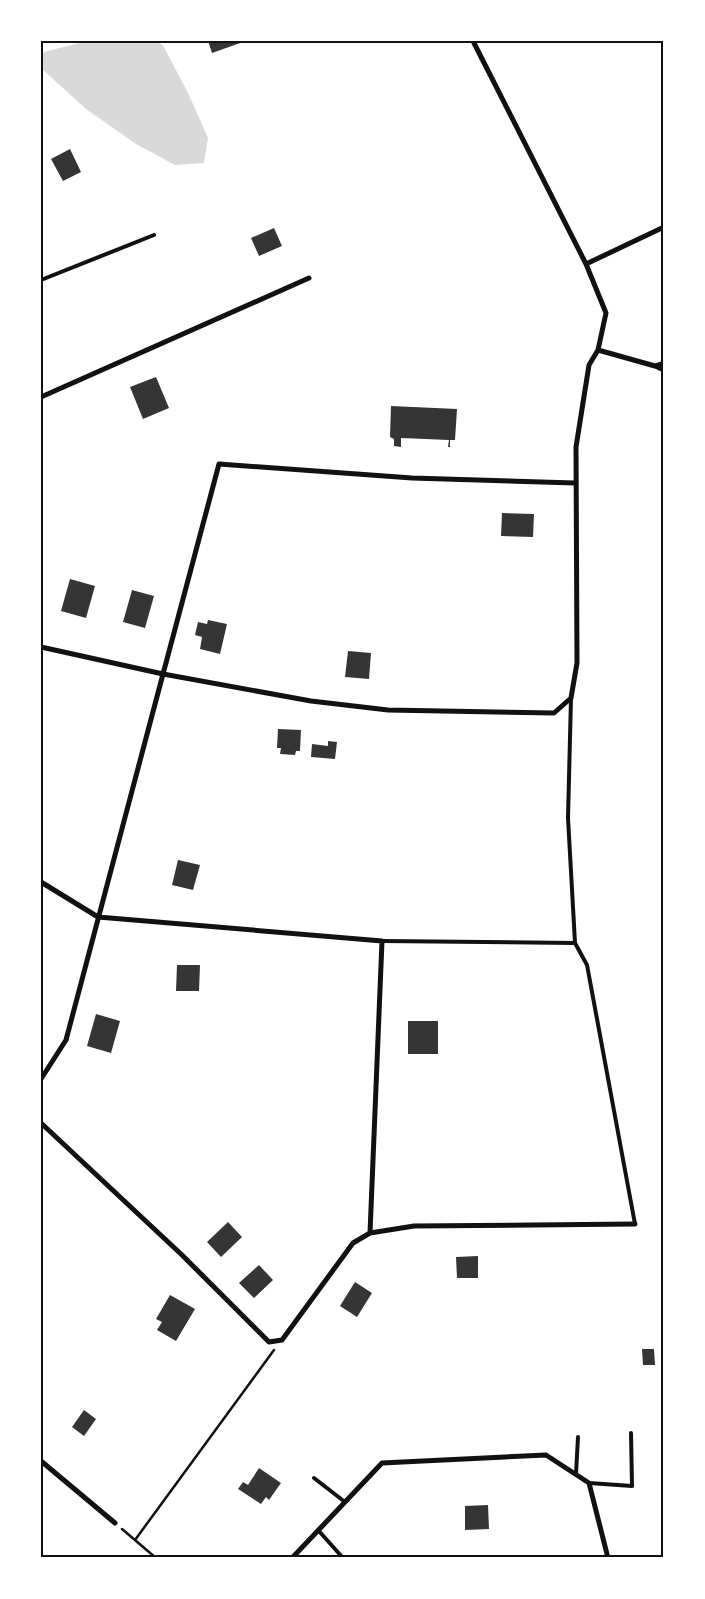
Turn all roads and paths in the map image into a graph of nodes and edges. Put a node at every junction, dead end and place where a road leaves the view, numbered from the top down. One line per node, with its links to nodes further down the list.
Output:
1 (473, 41): 4 (street)
2 (664, 227): 4 (street)
3 (154, 235): 6 (lane)
4 (586, 264): 7 (street)
5 (309, 278): 11 (street)
6 (41, 280)
7 (598, 350): 9 (street); 12 (street)
8 (664, 363): 9 (street)
9 (655, 366): 10 (street)
10 (664, 370)
11 (41, 397)
12 (575, 482): 14 (street); 15 (street)
13 (41, 647): 14 (street)
14 (163, 674): 15 (street); 17 (street)
15 (571, 698): 19 (lane)
16 (41, 882): 17 (street)
17 (98, 917): 18 (street); 20 (street)
18 (382, 940): 19 (lane); 23 (street)
19 (574, 943): 22 (lane)
20 (41, 1079)
21 (41, 1123): 24 (street)
22 (635, 1224): 23 (street)
23 (370, 1233): 24 (street)
24 (282, 1340): 34 (path)
25 (631, 1433): 30 (lane)
26 (578, 1437): 28 (lane)
27 (41, 1461): 32 (street)
28 (576, 1474): 30 (street); 31 (street)
29 (314, 1478): 31 (lane)
30 (589, 1483): 38 (street)
31 (344, 1502): 33 (street)
32 (115, 1523): 34 (path)
33 (318, 1530): 36 (street); 37 (lane)
34 (135, 1540): 35 (path)
35 (156, 1558)
36 (292, 1558)
37 (344, 1558)
38 (608, 1558)

